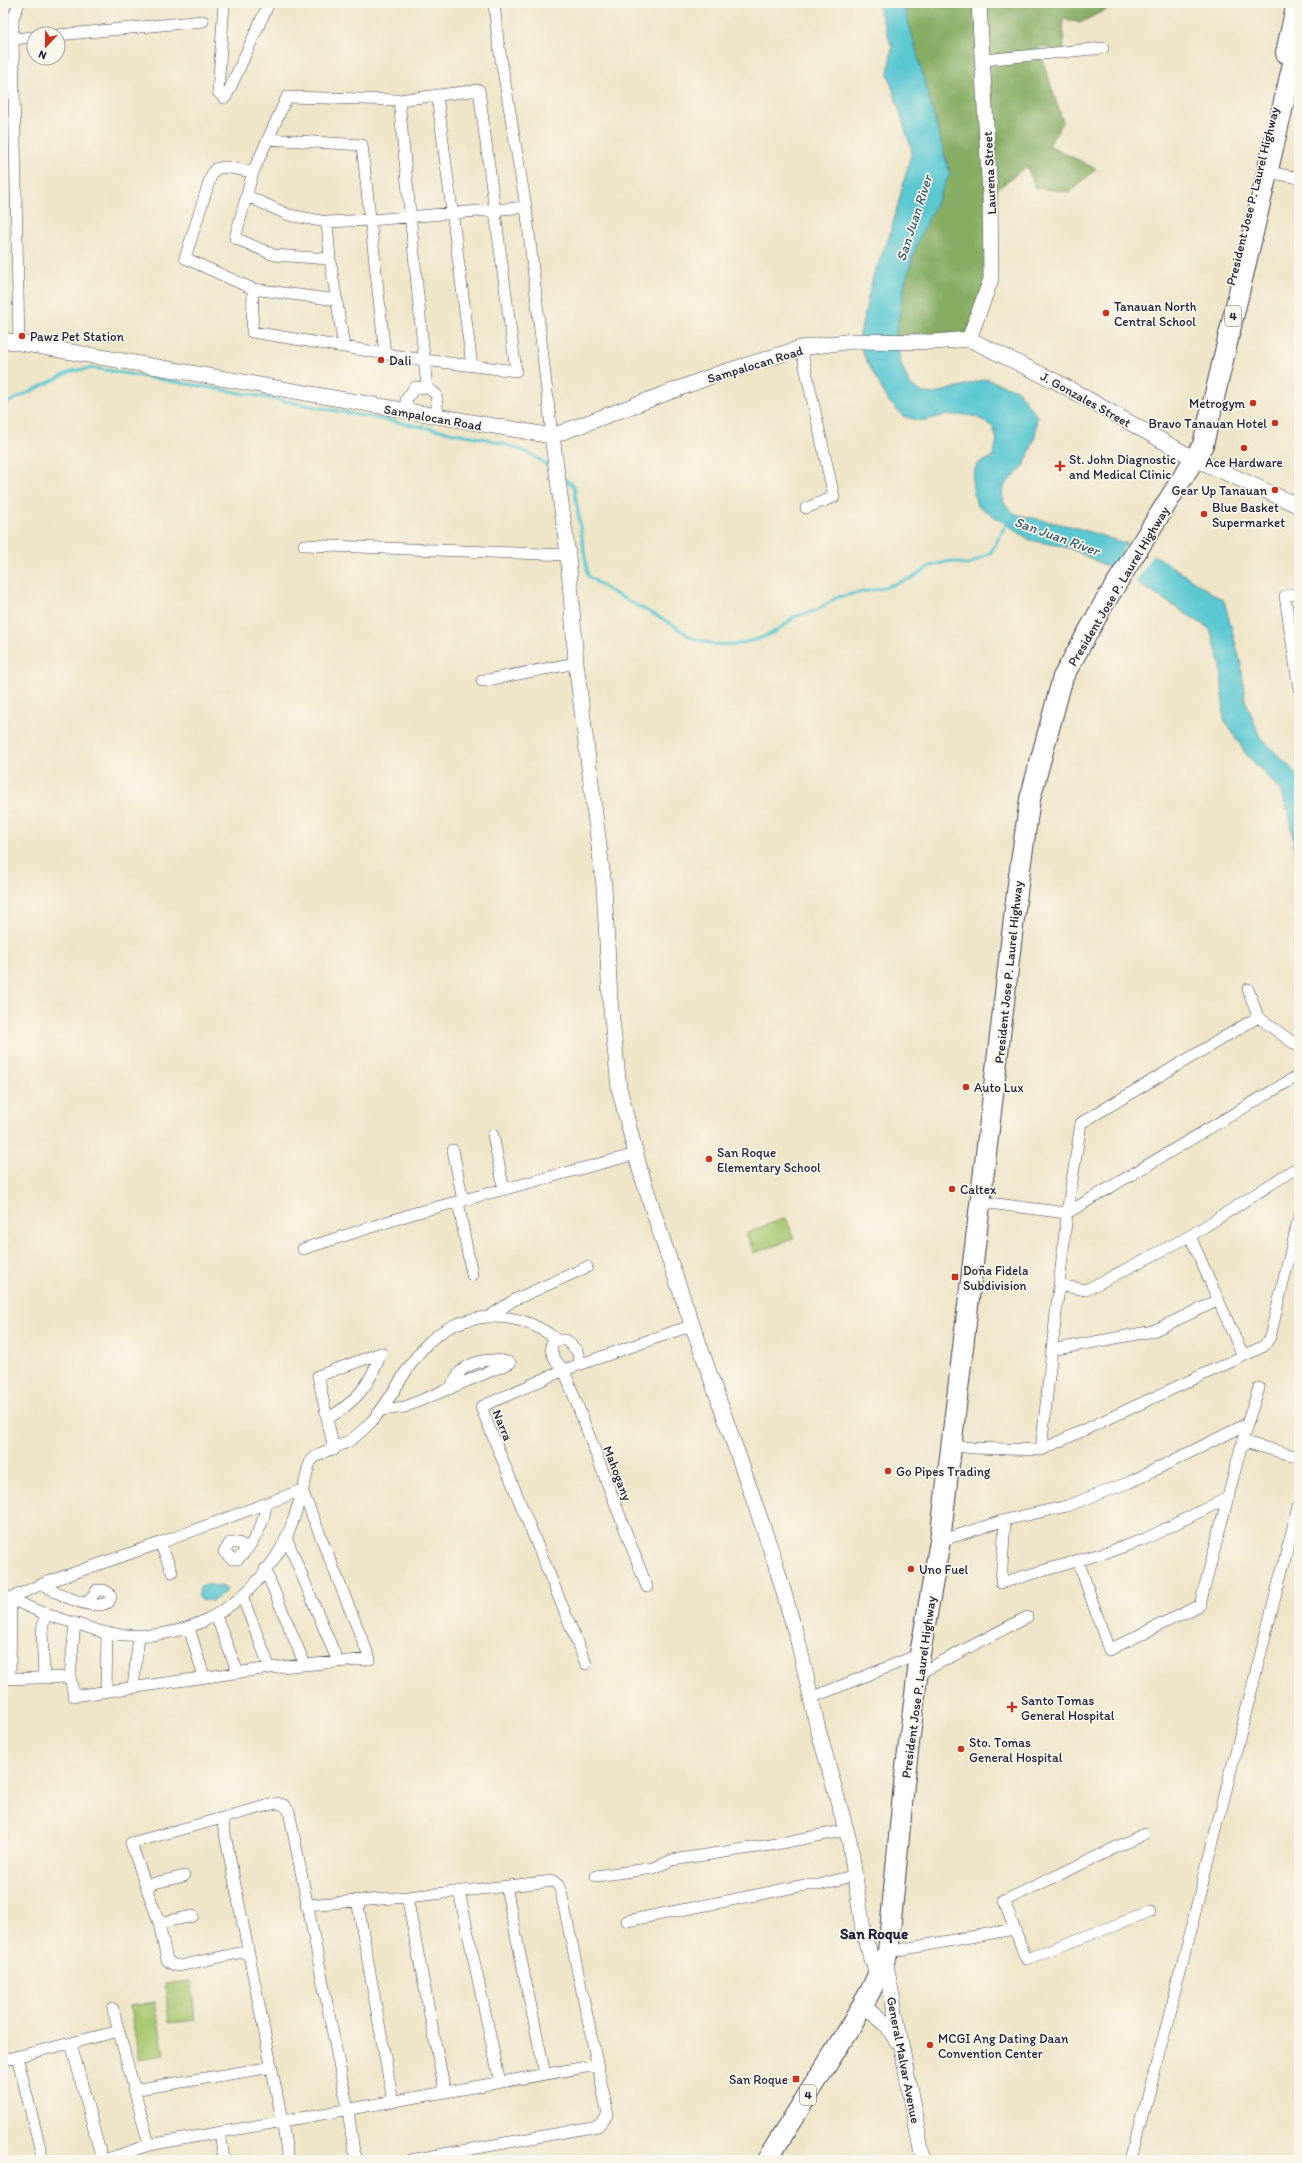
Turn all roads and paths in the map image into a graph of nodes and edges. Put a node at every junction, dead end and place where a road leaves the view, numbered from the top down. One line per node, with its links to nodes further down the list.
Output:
1 (19, 3): 11 (street)
2 (224, 3): 3 (street)
3 (269, 3)
4 (494, 3): 21 (street)
5 (979, 3): 13 (street, Laurena Street)
6 (1297, 3): 17 (highway, President Jose P. Laurel Highway / 4)
7 (203, 21): 8 (street)
8 (66, 34)
9 (26, 38): 11 (street)
10 (1299, 38): 17 (highway, President Jose P. Laurel Highway / 4)
11 (13, 39): 32 (street)
12 (1103, 48): 13 (street)
13 (984, 60): 30 (street, Laurena Street)
14 (437, 95): 15 (street); 22 (street); 23 (street)
15 (399, 100): 16 (street); 24 (street)
16 (268, 139): 18 (street); 25 (street)
17 (1263, 171): 19 (street); 42 (highway, President Jose P. Laurel Highway / 4)
18 (253, 172): 20 (street); 28 (street)
19 (1299, 178)
20 (247, 196): 26 (street); 27 (street)
21 (526, 207): 22 (street); 41 (street)
22 (495, 210): 23 (street); 37 (street)
23 (452, 213): 24 (street); 37 (street)
24 (410, 216): 25 (street); 36 (street)
25 (370, 220): 26 (street); 35 (street)
26 (327, 222): 27 (street)
27 (330, 259): 29 (street)
28 (253, 289): 29 (street); 33 (street)
29 (337, 300): 33 (street)
30 (969, 339): 34 (street, Sampalocan Road); 42 (street, J. Gonzales Street)
31 (3, 340): 32 (street, Sampalocan Road)
32 (19, 344): 39 (street, Sampalocan Road)
33 (344, 347): 35 (street)
34 (801, 348): 41 (street, Sampalocan Road); 44 (street)
35 (385, 354): 36 (street)
36 (424, 360): 37 (street); 38 (street)
37 (472, 366)
38 (427, 388): 39 (street); 40 (street)
39 (408, 412): 40 (street, Sampalocan Road)
40 (438, 418): 41 (street, Sampalocan Road)
41 (552, 436): 46 (street, General Malvar Avenue)
42 (1193, 458): 43 (street, J. Gonzales Street); 61 (highway, President Jose P. Laurel Highway / 4)
43 (1299, 506)
44 (806, 508)
45 (304, 545): 46 (street)
46 (568, 556): 48 (street, General Malvar Avenue)
47 (1299, 593): 50 (street)
48 (576, 663): 49 (street); 57 (street, General Malvar Avenue)
49 (482, 681)
50 (1299, 690)
51 (1248, 989): 52 (street)
52 (1258, 1017): 53 (street); 62 (street)
53 (1299, 1047)
54 (1299, 1075): 62 (street)
55 (493, 1135): 59 (street)
56 (453, 1150): 60 (street)
57 (636, 1154): 59 (street); 71 (street, General Malvar Avenue)
58 (1299, 1169): 64 (street)
59 (504, 1190): 60 (street)
60 (460, 1202): 65 (street); 67 (street)
61 (981, 1202): 62 (street); 83 (highway, President Jose P. Laurel Highway / 4)
62 (1068, 1212): 68 (street)
63 (1299, 1217): 74 (street)
64 (1190, 1236): 68 (street); 69 (street)
65 (303, 1249)
66 (587, 1267): 70 (street)
67 (472, 1275)
68 (1059, 1285): 73 (street)
69 (1219, 1300): 73 (street); 74 (street)
70 (491, 1315): 72 (street); 79 (street)
71 (693, 1325): 75 (street, Narra); 124 (street, General Malvar Avenue)
72 (554, 1342): 75 (street); 76 (street)
73 (1052, 1350): 85 (street)
74 (1243, 1356): 85 (street)
75 (580, 1364): 76 (street, Narra)
76 (564, 1370): 100 (street, Mahogany); 113 (street, Narra)
77 (450, 1388): 79 (street)
78 (1259, 1388): 81 (street)
79 (381, 1410): 84 (street)
80 (327, 1419): 80 (street); 84 (street)
81 (1247, 1424): 82 (street); 91 (street)
82 (1244, 1442): 86 (street); 88 (street)
83 (950, 1445): 85 (street); 93 (highway, President Jose P. Laurel Highway / 4)
84 (334, 1450): 87 (street)
85 (1041, 1450)
86 (1299, 1458)
87 (302, 1490): 90 (street); 92 (street); 112 (street)
88 (1229, 1497): 96 (street); 96 (street)
89 (1299, 1502): 170 (street)
90 (266, 1504): 94 (street); 95 (street)
91 (1005, 1520): 93 (street); 96 (street)
92 (286, 1537): 97 (street); 112 (street)
93 (940, 1541): 111 (highway, President Jose P. Laurel Highway / 4)
94 (160, 1543): 98 (street); 99 (street)
95 (248, 1548)
96 (1078, 1560)
97 (266, 1570): 102 (street); 114 (street)
98 (172, 1572)
99 (42, 1584): 101 (street); 103 (street)
100 (647, 1587)
101 (7, 1596): 104 (street); 121 (street)
102 (242, 1596): 105 (street); 115 (street)
103 (87, 1603)
104 (45, 1614): 107 (street); 118 (street)
105 (216, 1616): 108 (street); 116 (street)
106 (1028, 1617): 117 (street)
107 (75, 1623): 109 (street); 119 (street)
108 (189, 1628): 110 (street); 120 (street)
109 (107, 1633): 110 (street); 123 (street)
110 (139, 1636): 122 (street)
111 (920, 1654): 117 (highway, President Jose P. Laurel Highway / 4); 124 (street)
112 (338, 1662): 114 (street)
113 (586, 1664)
114 (305, 1665): 115 (street)
115 (270, 1668): 116 (street)
116 (238, 1673): 120 (street)
117 (918, 1674): 143 (highway, President Jose P. Laurel Highway / 4)
118 (44, 1677): 119 (street); 121 (street)
119 (70, 1677): 123 (street)
120 (204, 1677): 122 (street)
121 (6, 1678)
122 (133, 1687): 123 (street)
123 (106, 1691)
124 (811, 1698): 126 (street, General Malvar Avenue)
125 (222, 1819): 131 (street); 136 (street); 142 (street)
126 (846, 1830): 128 (street, General Malvar Avenue); 130 (street)
127 (1144, 1834): 141 (street)
128 (855, 1875): 139 (street); 143 (street, General Malvar Avenue)
129 (184, 1876): 131 (street)
130 (596, 1876)
131 (146, 1885): 140 (street)
132 (506, 1887): 133 (street); 151 (street); 153 (street)
133 (459, 1891): 134 (street); 154 (street)
134 (407, 1897): 135 (street); 156 (street)
135 (357, 1900): 136 (street); 157 (street)
136 (306, 1905): 158 (street)
137 (1150, 1912): 141 (street)
138 (193, 1916): 140 (street)
139 (627, 1921)
140 (159, 1922): 142 (street)
141 (1014, 1929): 143 (street)
142 (248, 1951): 152 (street)
143 (884, 1962): 144 (highway, President Jose P. Laurel Highway / 4); 148 (street, General Malvar Avenue / 4)
144 (862, 2005): 148 (street); 168 (highway, President Jose P. Laurel Highway / 4)
145 (113, 2008): 146 (street)
146 (119, 2032): 147 (street); 155 (street)
147 (71, 2043): 149 (street); 163 (street)
148 (902, 2049): 169 (street, General Malvar Avenue / 4)
149 (17, 2056): 150 (street); 162 (street)
150 (3, 2060)
151 (597, 2065): 153 (street); 167 (street)
152 (272, 2068): 155 (street); 159 (street)
153 (546, 2074): 154 (street)
154 (500, 2082): 156 (street)
155 (133, 2090): 161 (street)
156 (445, 2092): 157 (street)
157 (393, 2102): 158 (street)
158 (348, 2110): 159 (street); 166 (street)
159 (282, 2120): 160 (street); 165 (street)
160 (220, 2132): 161 (street); 164 (street)
161 (149, 2145): 163 (street)
162 (43, 2160)
163 (103, 2160)
164 (224, 2160)
165 (288, 2160)
166 (358, 2160)
167 (411, 2160)
168 (767, 2160)
169 (923, 2160)
170 (1132, 2160)

